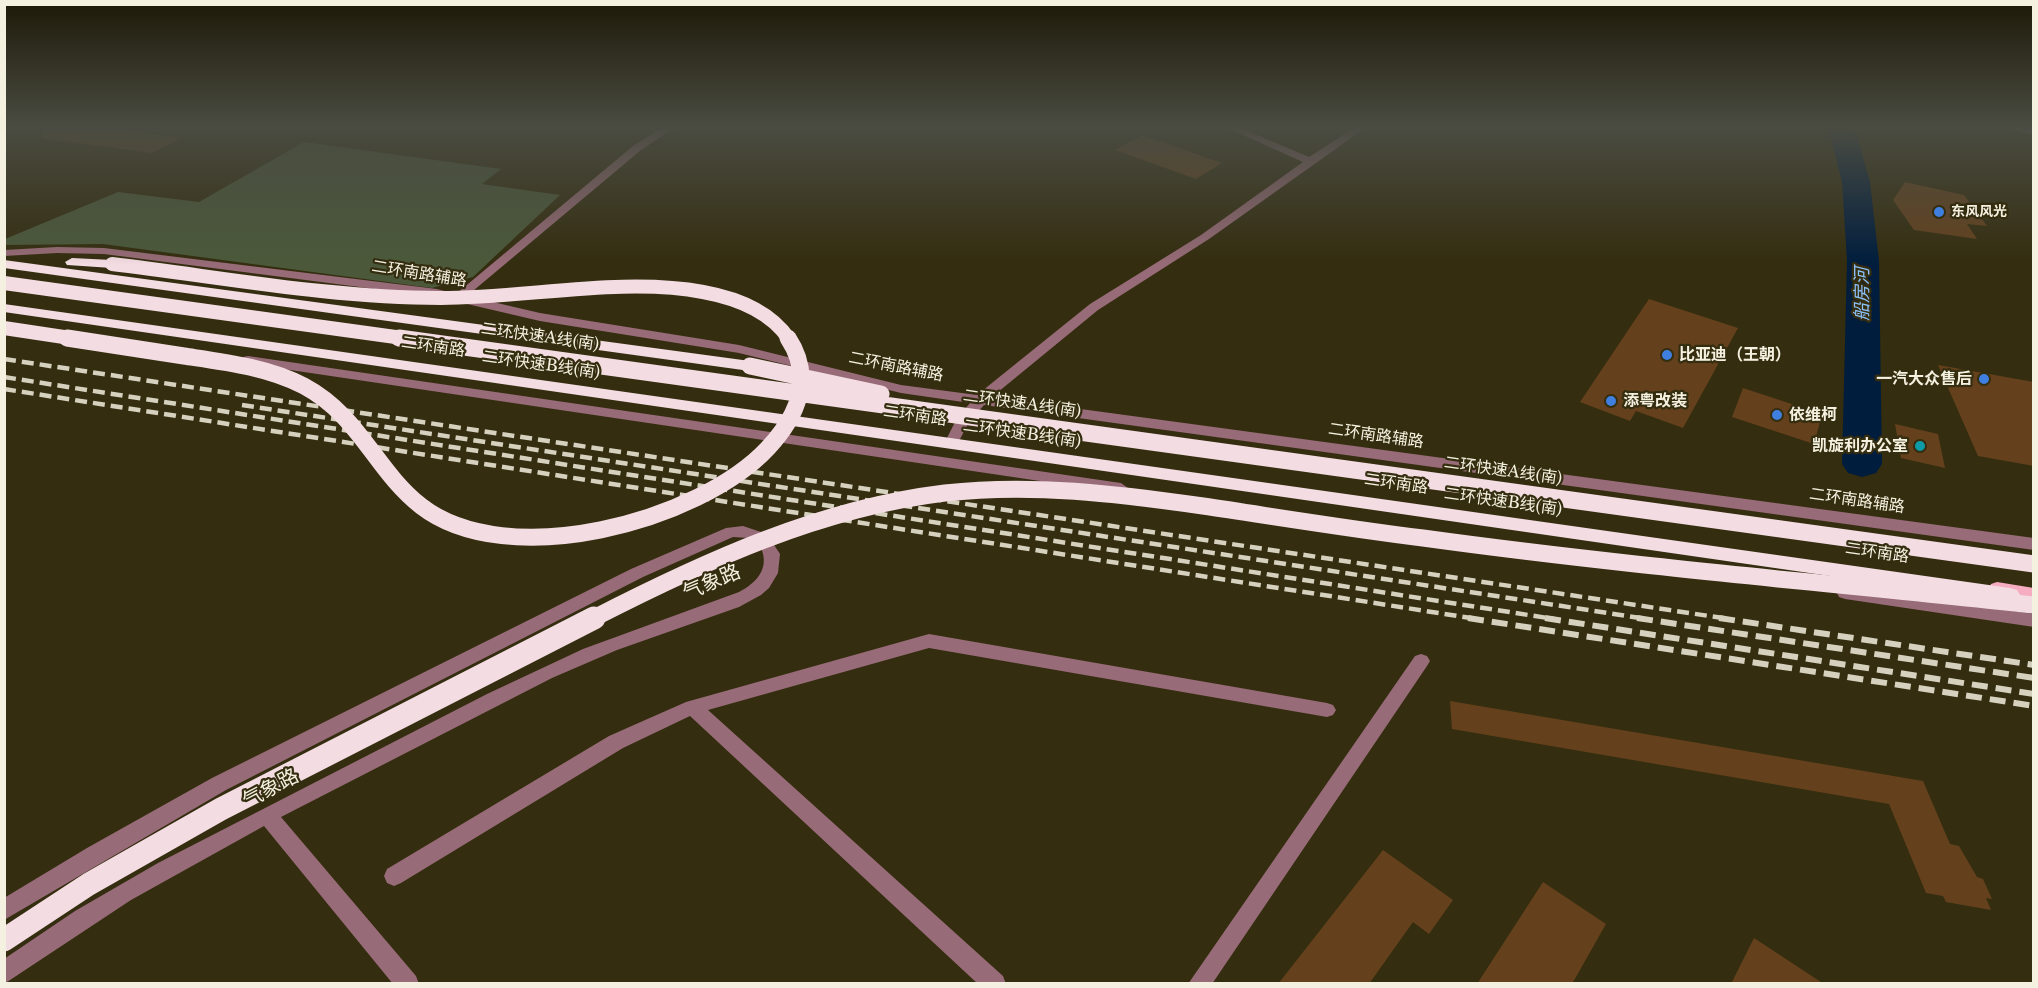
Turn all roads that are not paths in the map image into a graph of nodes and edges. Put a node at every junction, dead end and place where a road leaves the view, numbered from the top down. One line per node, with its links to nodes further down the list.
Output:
1 (607, 172): 6 (street)
2 (1295, 172): 9 (street)
3 (4, 253): 6 (street, 二环南路辅路)
4 (4, 262): 8 (highway, bridge); 10 (highway, bridge)
5 (4, 283): 10 (highway, 二环快速A线(南), bridge); 11 (main road, 二环南路)
6 (459, 297): 9 (street, 二环南路辅路)
7 (4, 306): 12 (main road, 二环南路); 16 (highway, 二环快速B线(南))
8 (4, 326): 18 (street)
9 (980, 400): 11 (street); 13 (street, 二环南路辅路)
10 (988, 419): 14 (highway, 二环快速A线(南), bridge)
11 (963, 420): 12 (street); 15 (main road, 二环南路)
12 (953, 440): 16 (main road, 二环南路)
13 (2034, 544)
14 (2034, 564)
15 (2034, 569)
16 (2034, 596)
17 (2034, 605): 25 (highway, bridge)
18 (2034, 621)
19 (1421, 661): 29 (street)
20 (692, 707): 21 (street); 23 (street); 28 (street)
21 (1328, 710)
22 (268, 816): 24 (street, 气象路); 26 (street, 气象路); 27 (street)
23 (394, 876)
24 (4, 910)
25 (4, 940)
26 (4, 973)
27 (408, 984)
28 (995, 984)
29 (1199, 984)

